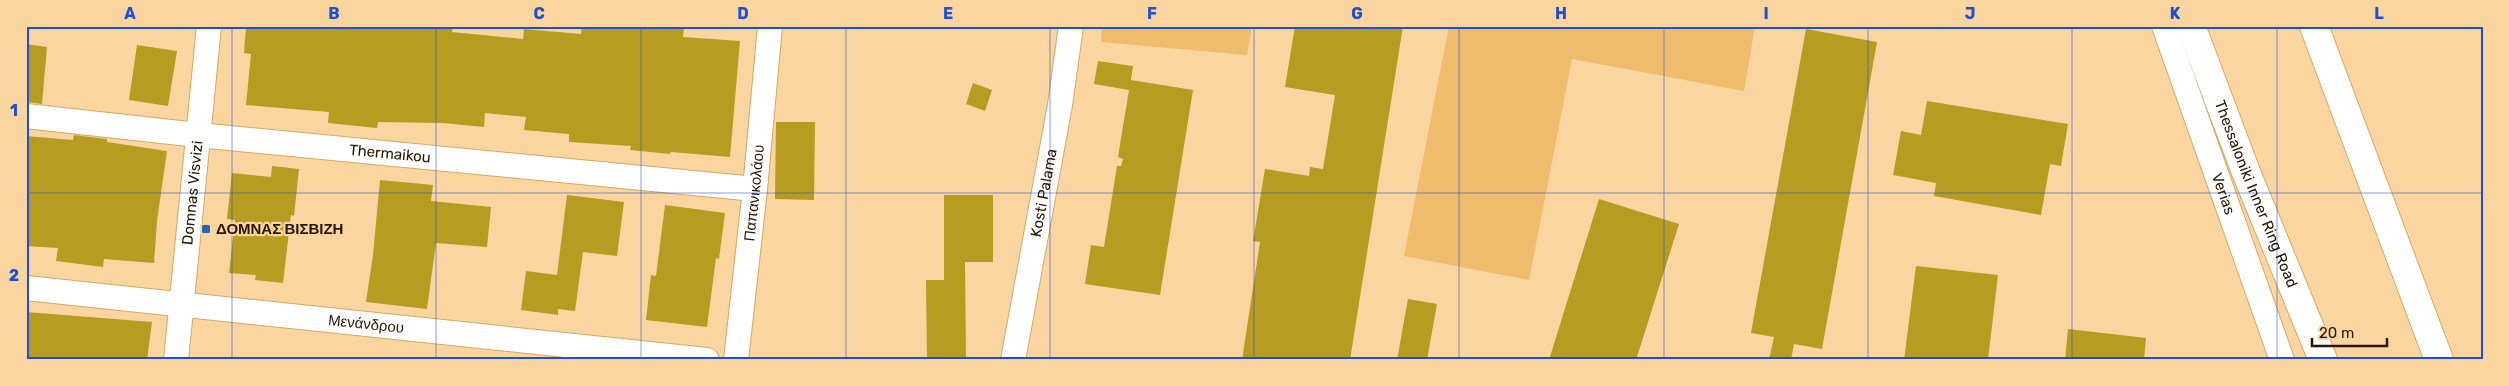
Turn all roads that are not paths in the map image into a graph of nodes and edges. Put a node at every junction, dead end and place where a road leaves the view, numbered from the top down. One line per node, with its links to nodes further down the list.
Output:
1 (209, 26): 8 (street, Domnas Visvizi)
2 (770, 26): 9 (street, Παπανικολάου)
3 (1071, 26): 15 (street, Kosti Palama)
4 (2164, 26): 16 (street, Verias)
5 (2191, 26): 17 (highway, Thessaloniki Inner Ring Road)
6 (2314, 26): 18 (highway)
7 (26, 116): 8 (street, Thermaikou)
8 (198, 135): 9 (street, Thermaikou); 11 (street, Domnas Visvizi)
9 (755, 189): 14 (street, Παπανικολάου)
10 (26, 288): 11 (street, Μενάνδρου)
11 (182, 303): 12 (street, Domnas Visvizi); 13 (street, Μενάνδρου)
12 (176, 360)
13 (707, 360)
14 (736, 360)
15 (1013, 360)
16 (2282, 360)
17 (2323, 360)
18 (2439, 360)

